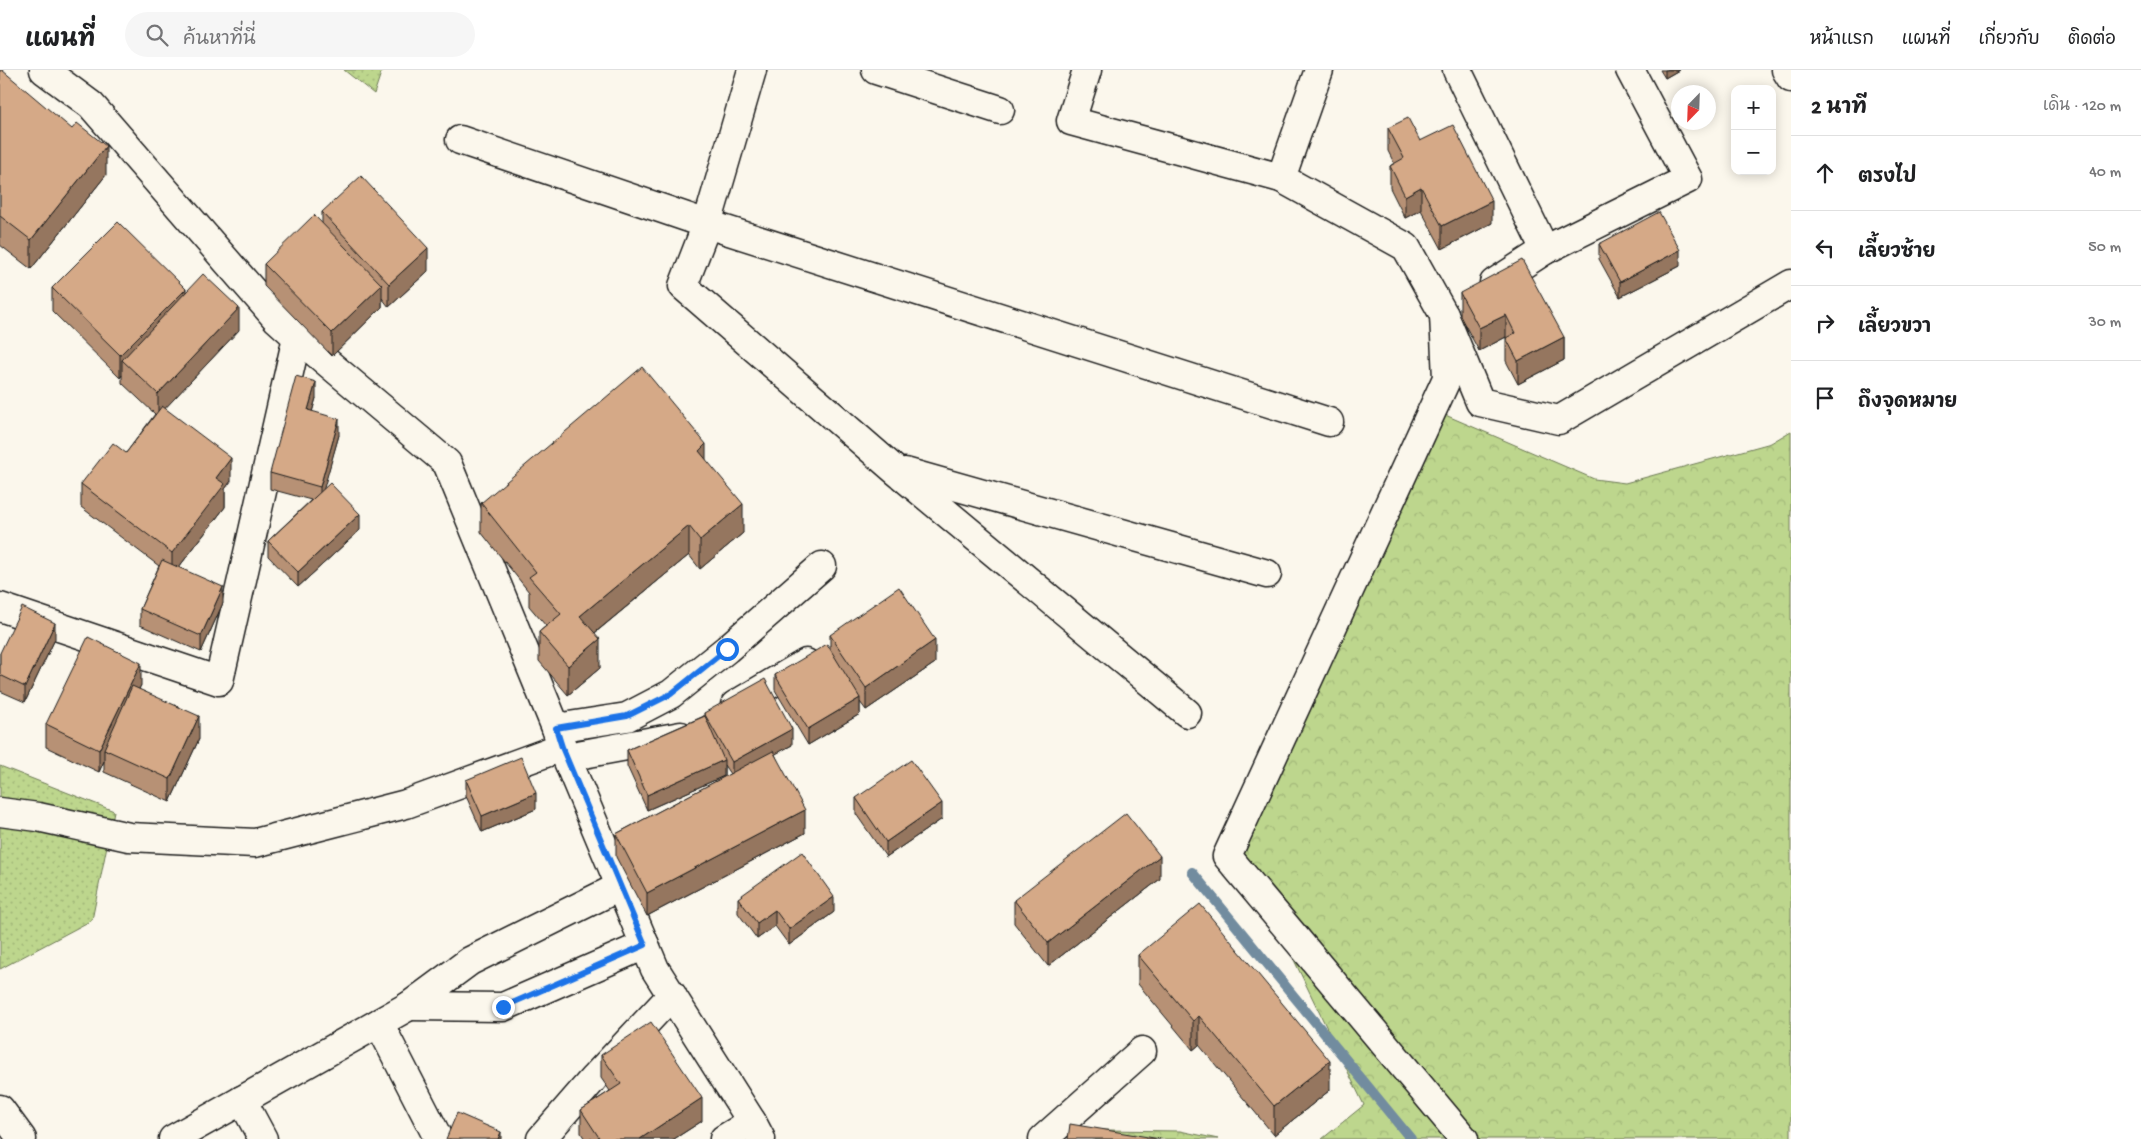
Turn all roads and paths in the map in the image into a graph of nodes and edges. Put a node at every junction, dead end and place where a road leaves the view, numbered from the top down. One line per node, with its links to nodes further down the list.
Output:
1 (44, 70): 17 (street)
2 (752, 70): 13 (street)
3 (876, 70): 10 (street)
4 (1087, 70): 12 (street)
5 (1319, 70): 12 (street)
6 (1457, 70): 14 (street)
7 (1630, 70): 14 (street)
8 (1786, 70): 9 (street)
9 (1791, 78)
10 (1000, 110)
11 (460, 140): 13 (street)
12 (1281, 178): 16 (street)
13 (707, 224): 18 (street); 19 (street)
14 (1544, 250): 16 (street)
15 (1791, 284): 16 (street)
16 (1458, 306): 43 (street)
17 (297, 337): 22 (street); 25 (street)
18 (1329, 422)
19 (895, 470): 21 (street); 24 (street)
20 (822, 566): 25 (street)
21 (1267, 574)
22 (0, 607)
23 (824, 652): 25 (street)
24 (1187, 714)
25 (562, 744): 26 (street); 27 (street)
26 (0, 812)
27 (622, 886): 28 (street); 30 (street)
28 (645, 945): 29 (street); 30 (street)
29 (672, 995): 35 (street); 40 (street)
30 (409, 1006): 31 (street)
31 (379, 1023): 33 (street); 36 (street)
32 (1142, 1051): 42 (street)
33 (242, 1100): 38 (street); 39 (street)
34 (0, 1109): 37 (street)
35 (757, 1130): 41 (street)
36 (436, 1134)
37 (22, 1139)
38 (173, 1139)
39 (263, 1139)
40 (541, 1139)
41 (724, 1139)
42 (1042, 1139)
43 (1464, 1139)

